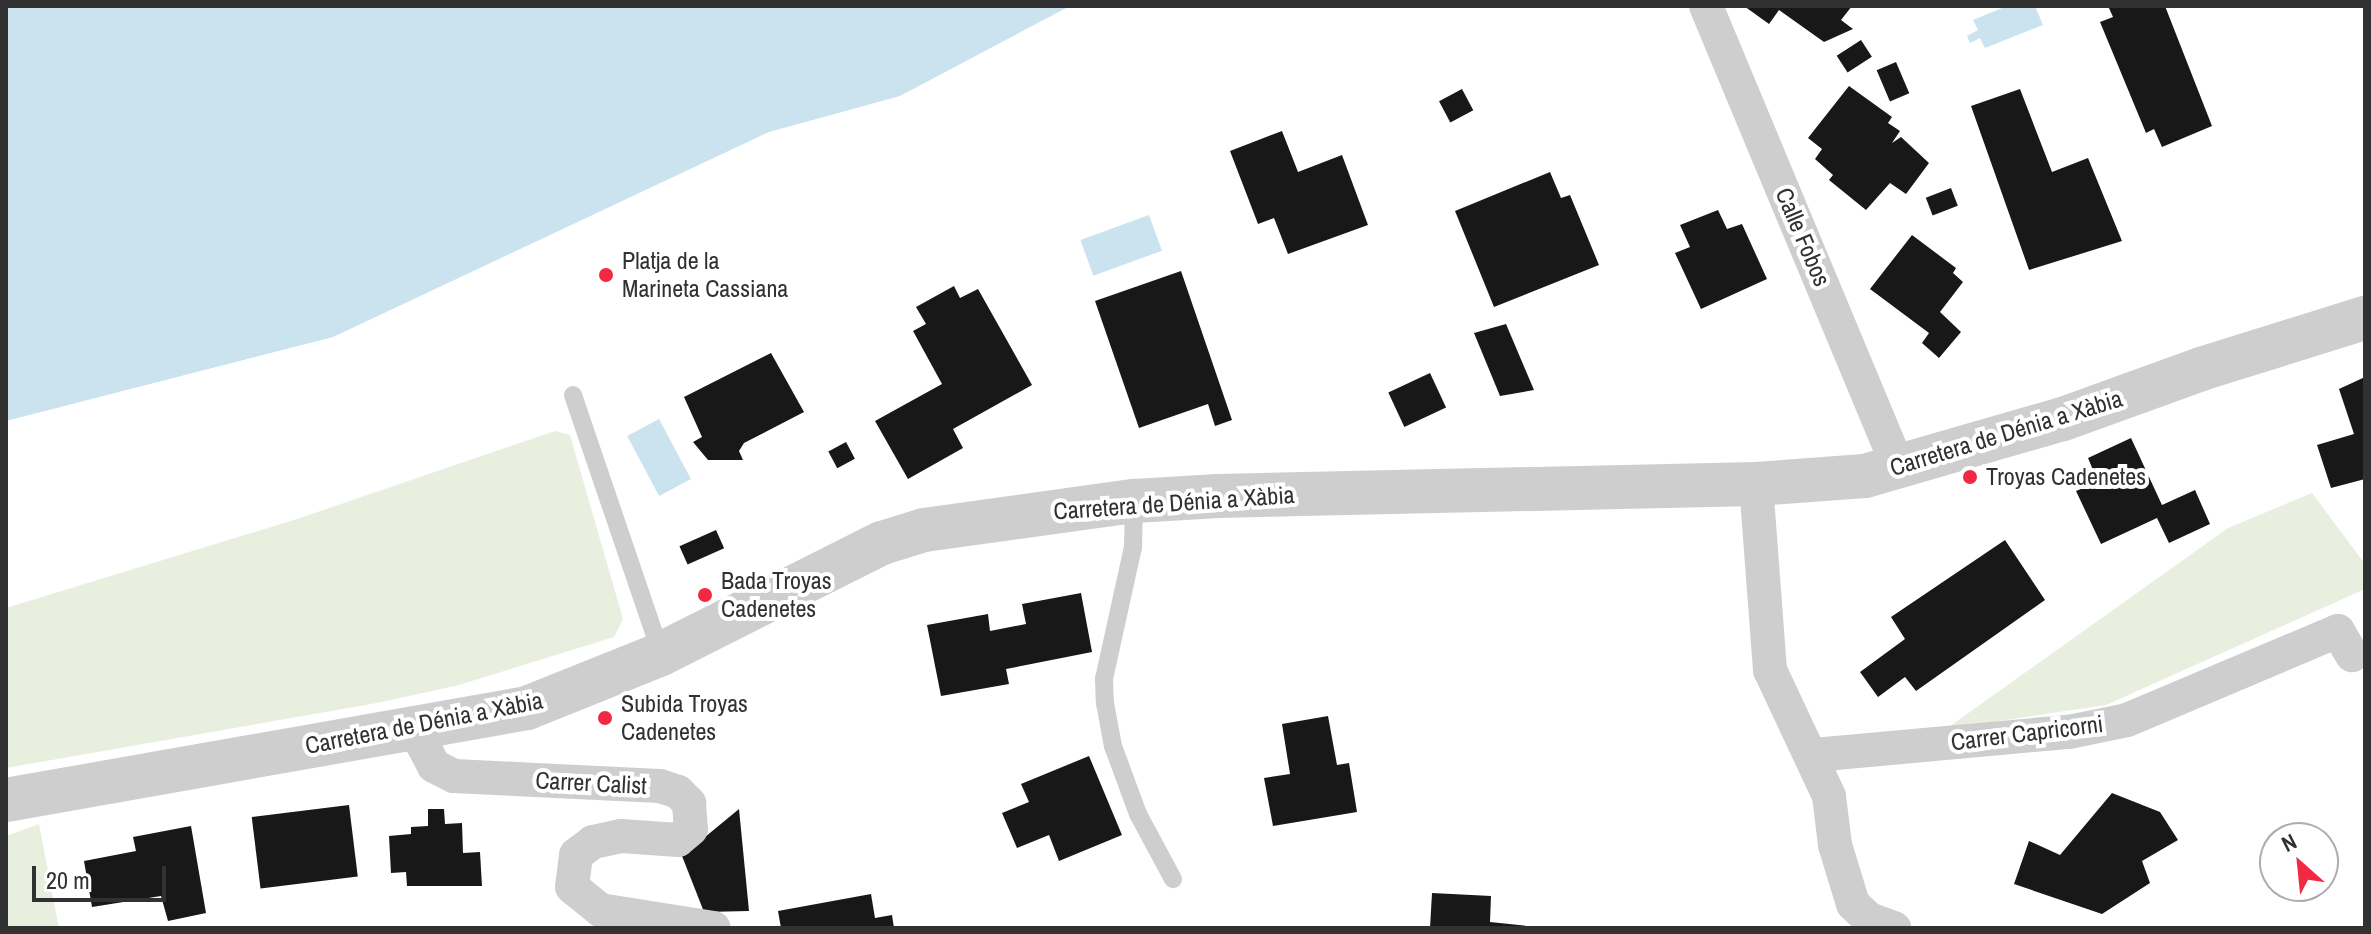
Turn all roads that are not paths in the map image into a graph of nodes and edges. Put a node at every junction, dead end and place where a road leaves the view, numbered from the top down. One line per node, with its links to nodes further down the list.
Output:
1 (1706, 6): 4 (street, Calle Fobos)
2 (2365, 318): 4 (street, Carretera de Dénia a Xàbia)
3 (573, 395): 7 (lane)
4 (1899, 469): 5 (street, Carretera de Dénia a Xàbia)
5 (1756, 484): 6 (street, Carretera de Dénia a Xàbia); 10 (street)
6 (1134, 501): 7 (street, Carretera de Dénia a Xàbia); 12 (lane)
7 (661, 654): 9 (street, Carretera de Dénia a Xàbia)
8 (2352, 655): 10 (street, Carrer Capricorni)
9 (415, 730): 11 (street, Carretera de Dénia a Xàbia); 13 (street, Carrer Calist)
10 (1814, 755): 14 (street)
11 (6, 800)
12 (1173, 879)
13 (714, 928)
14 (1894, 928)

